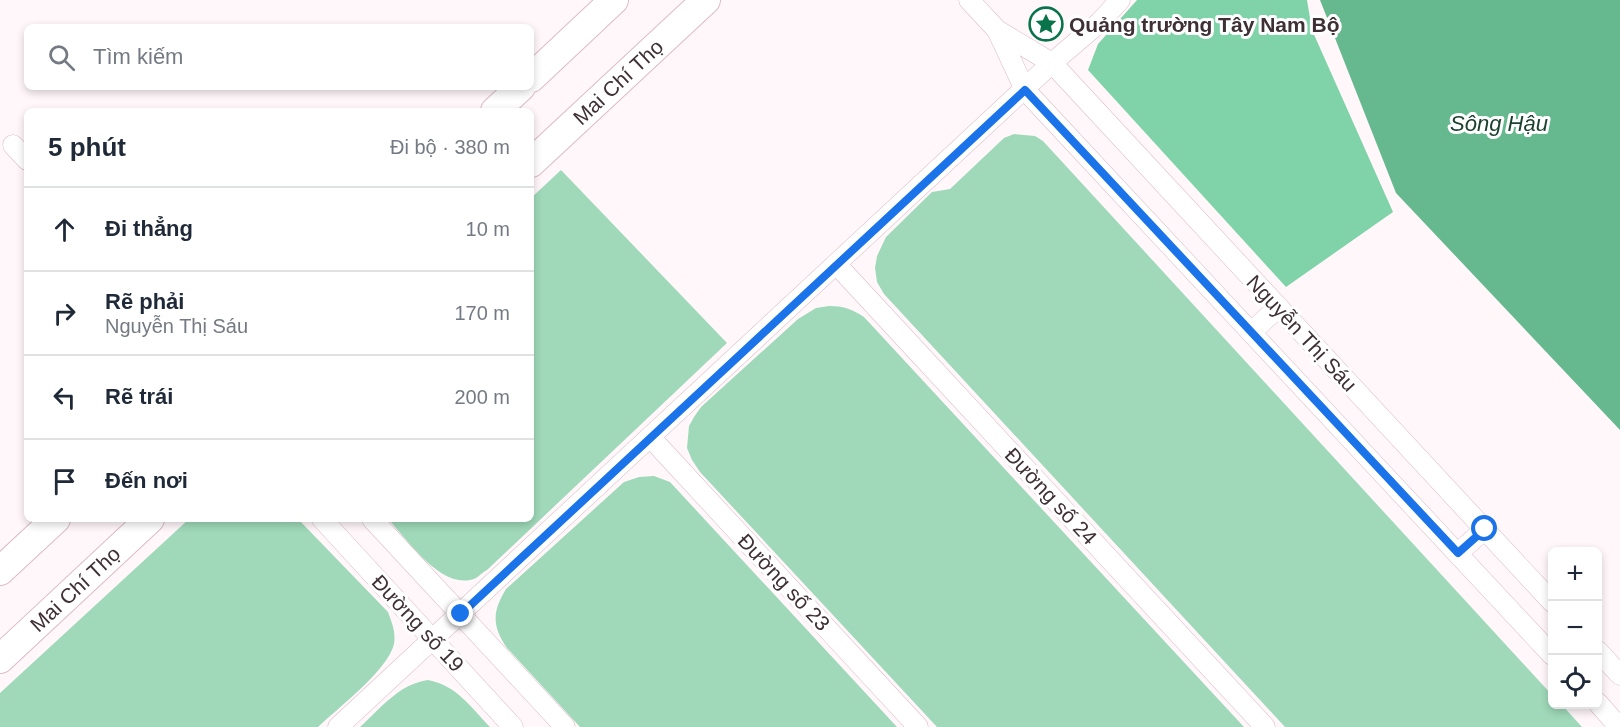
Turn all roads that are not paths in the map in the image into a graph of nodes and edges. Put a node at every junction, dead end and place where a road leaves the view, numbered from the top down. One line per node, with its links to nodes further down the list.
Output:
1 (614, 0): 7 (street)
2 (706, 0): 13 (street, Mai Chí Thọ)
3 (969, 0): 5 (street)
4 (1120, 0): 6 (street)
5 (997, 30): 6 (street, Nguyễn Thị Sáu); 9 (street, Nguyễn Thị Sáu)
6 (1052, 63): 9 (street); 15 (street, Nguyễn Thị Sáu)
7 (534, 75)
8 (518, 90): 10 (street)
9 (1025, 90): 14 (street); 16 (street, Nguyễn Thị Sáu)
10 (498, 108)
11 (13, 146): 12 (street)
12 (24, 157)
13 (534, 160)
14 (837, 265): 17 (street); 37 (street, Đường số 24)
15 (1279, 307): 16 (street); 22 (street, Nguyễn Thị Sáu)
16 (1251, 332): 23 (street, Nguyễn Thị Sáu)
17 (651, 438): 26 (street); 36 (street, Đường số 23)
18 (53, 522): 24 (street)
19 (147, 522): 30 (street, Mai Chí Thọ)
20 (325, 522): 27 (street, Đường số 19)
21 (375, 522): 26 (street, Đường số 19)
22 (1485, 529): 23 (street); 25 (street, Nguyễn Thị Sáu)
23 (1458, 553): 28 (street, Nguyễn Thị Sáu)
24 (0, 571)
25 (1551, 601)
26 (461, 614): 27 (street); 35 (street, Đường số 19)
27 (433, 639): 33 (street); 34 (street, Đường số 19)
28 (1548, 651)
29 (1602, 655): 31 (street)
30 (0, 659)
31 (1620, 675)
32 (1602, 708): 38 (street)
33 (338, 727)
34 (513, 727)
35 (566, 727)
36 (918, 727)
37 (1265, 727)
38 (1619, 727)

